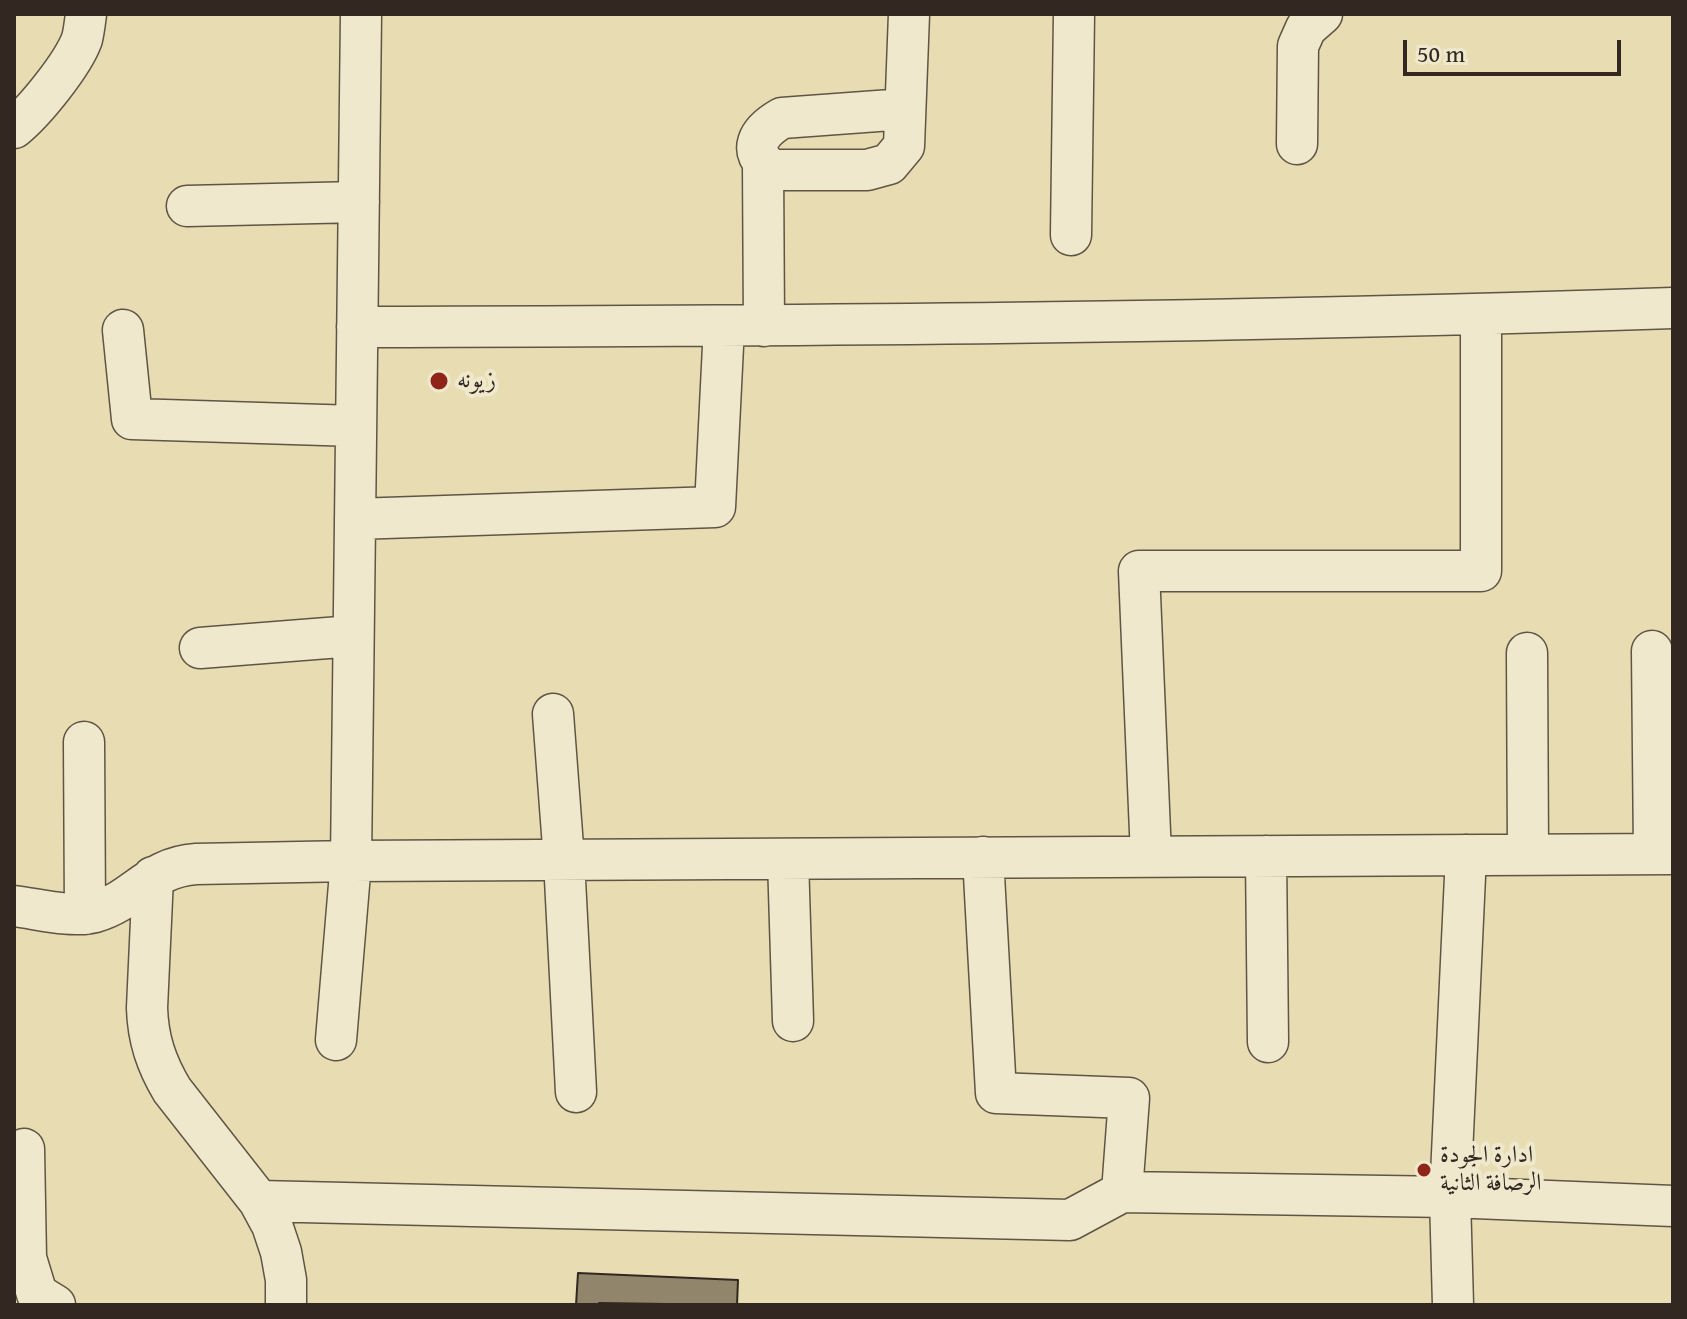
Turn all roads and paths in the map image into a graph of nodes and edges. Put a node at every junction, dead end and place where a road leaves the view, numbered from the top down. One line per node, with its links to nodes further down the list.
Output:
1 (86, 14): 7 (street)
2 (361, 14): 10 (street)
3 (909, 14): 6 (street)
4 (1074, 14): 12 (street)
5 (1322, 14): 8 (street)
6 (905, 109): 9 (street); 9 (street)
7 (14, 128)
8 (1297, 144)
9 (763, 164): 16 (street)
10 (359, 202): 11 (street); 17 (street)
11 (187, 206)
12 (1071, 235)
13 (1673, 308): 14 (street)
14 (1481, 315): 16 (street); 30 (street)
15 (724, 326): 16 (street); 17 (street); 20 (street)
16 (764, 326)
17 (357, 327): 19 (street)
18 (123, 330): 19 (street)
19 (356, 426): 20 (street)
20 (355, 519): 21 (street)
21 (353, 636): 22 (street); 35 (street)
22 (200, 648)
23 (1652, 651): 28 (street)
24 (1527, 653): 27 (street)
25 (553, 714): 34 (street)
26 (84, 742): 38 (street)
27 (1528, 854): 28 (street); 29 (street)
28 (1663, 854)
29 (1466, 855): 31 (street); 45 (street)
30 (1151, 856): 31 (street); 32 (street)
31 (1266, 856): 41 (street)
32 (983, 857): 33 (street); 44 (street)
33 (788, 859): 34 (street); 39 (street)
34 (564, 860): 35 (street); 42 (street)
35 (351, 861): 36 (street); 40 (street)
36 (153, 877): 38 (street); 46 (street)
37 (14, 906): 38 (street)
38 (85, 914)
39 (793, 1021)
40 (336, 1040)
41 (1268, 1042)
42 (576, 1092)
43 (24, 1149): 48 (street)
44 (1122, 1192): 45 (street); 46 (street)
45 (1450, 1197): 47 (street); 50 (street)
46 (259, 1201): 49 (street)
47 (1673, 1206)
48 (55, 1305)
49 (286, 1305)
50 (1453, 1305)

